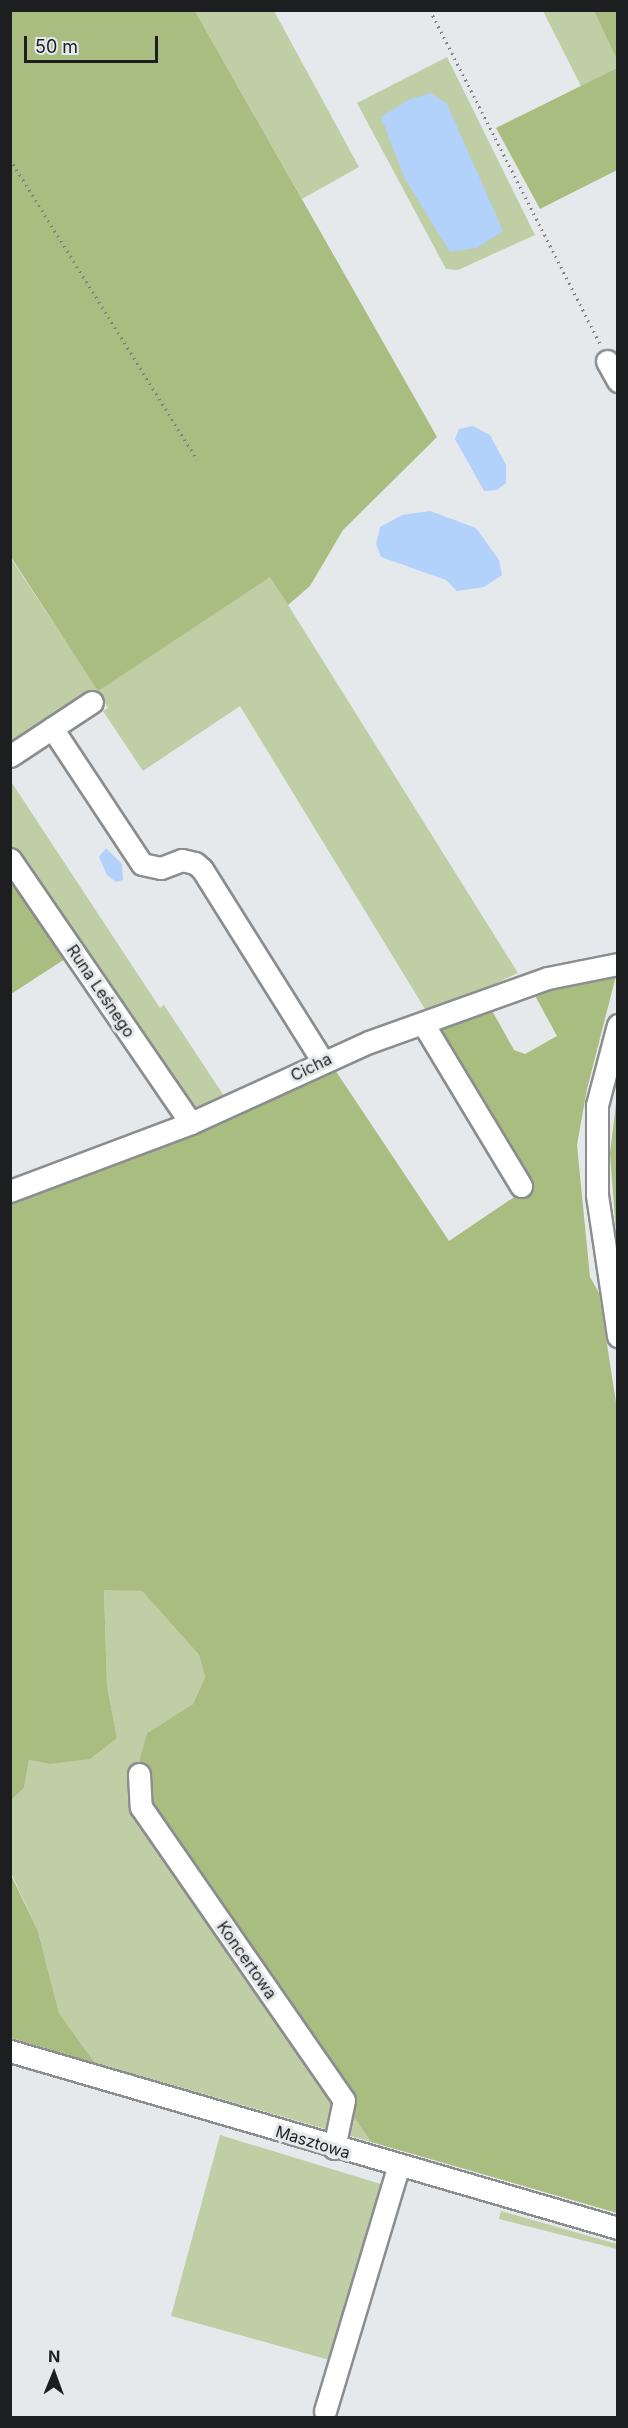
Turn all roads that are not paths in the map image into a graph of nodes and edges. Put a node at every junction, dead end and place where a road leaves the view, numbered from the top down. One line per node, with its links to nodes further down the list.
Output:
1 (607, 361): 2 (street)
2 (618, 381)
3 (92, 702): 4 (street)
4 (52, 729): 5 (street); 10 (street)
5 (10, 756)
6 (10, 859): 11 (street, Runa Leśnego)
7 (618, 964): 8 (street, Cicha)
8 (424, 1025): 10 (street, Cicha); 12 (street)
9 (618, 1025): 14 (street)
10 (322, 1060): 11 (street, Cicha)
11 (191, 1123): 13 (street, Cicha)
12 (521, 1186)
13 (10, 1191)
14 (618, 1336)
15 (139, 1774): 17 (street, Koncertowa)
16 (10, 2051): 17 (street, Masztowa)
17 (334, 2148): 18 (street, Masztowa)
18 (398, 2167): 19 (street, Masztowa); 20 (street)
19 (618, 2228)
20 (325, 2411)

